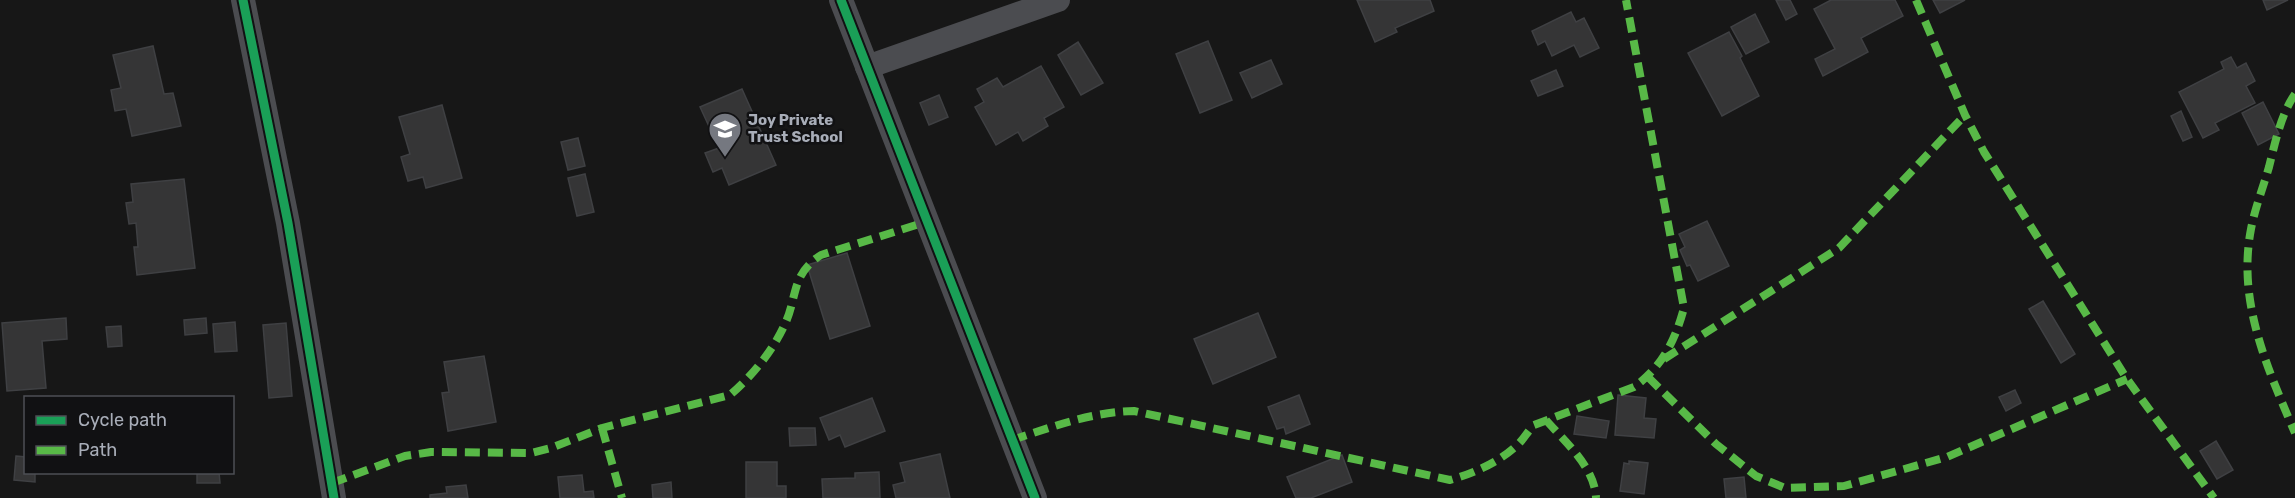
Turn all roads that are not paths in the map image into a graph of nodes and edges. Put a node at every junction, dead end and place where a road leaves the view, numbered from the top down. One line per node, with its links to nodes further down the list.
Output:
1 (243, 0): 5 (street)
2 (841, 0): 4 (street)
3 (1058, 0): 4 (street)
4 (867, 67): 6 (street)
5 (334, 498)
6 (1035, 498)

